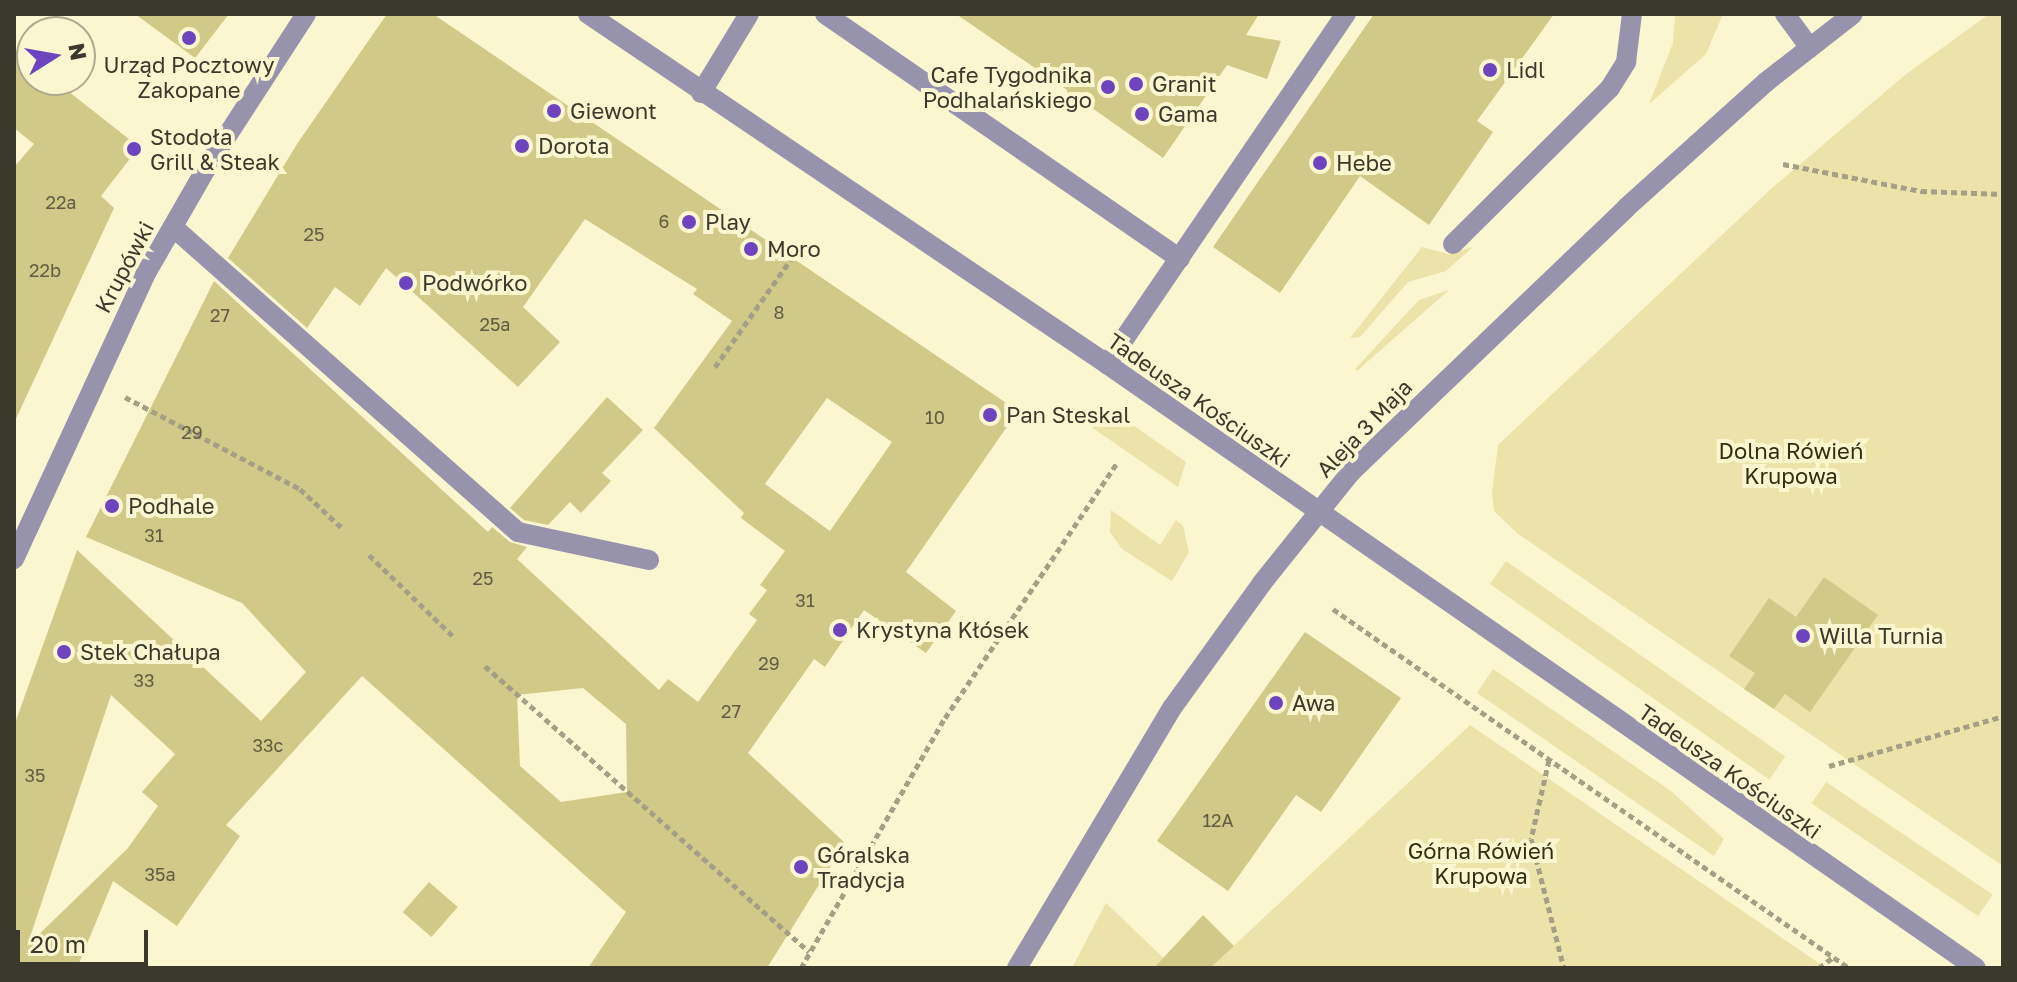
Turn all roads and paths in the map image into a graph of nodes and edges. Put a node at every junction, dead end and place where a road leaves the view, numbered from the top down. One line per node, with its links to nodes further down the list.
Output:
1 (306, 14): 13 (street, Krupówki)
2 (588, 14): 10 (street, Tadeusza Kościuszki)
3 (749, 14): 10 (street)
4 (825, 14): 16 (street)
5 (1346, 14): 16 (street)
6 (1632, 14): 14 (street)
7 (1785, 14): 9 (street)
8 (1853, 14): 9 (street, Aleja 3 Maja)
9 (1810, 48): 21 (street, Aleja 3 Maja)
10 (701, 93): 17 (street, Tadeusza Kościuszki)
11 (1783, 164): 12 (path)
12 (2003, 194)
13 (173, 227): 24 (street, Krupówki); 25 (street)
14 (1453, 244)
15 (801, 245): 18 (path)
16 (1180, 259): 17 (street)
17 (1107, 364): 21 (street, Tadeusza Kościuszki)
18 (715, 367)
19 (149, 409): 22 (path)
20 (1117, 463): 32 (path)
21 (1317, 512): 35 (street, Aleja 3 Maja); 39 (street, Tadeusza Kościuszki)
22 (341, 527)
23 (369, 555): 27 (path)
24 (14, 559)
25 (649, 560)
26 (1333, 609): 30 (path)
27 (454, 637)
28 (485, 666): 32 (path)
29 (2003, 716): 31 (path)
30 (1549, 760): 33 (path); 36 (path)
31 (1829, 766)
32 (809, 952): 34 (path)
33 (1833, 957): 37 (path); 38 (path)
34 (801, 968)
35 (1017, 968)
36 (1564, 968)
37 (1819, 968)
38 (1849, 968)
39 (1976, 968)

